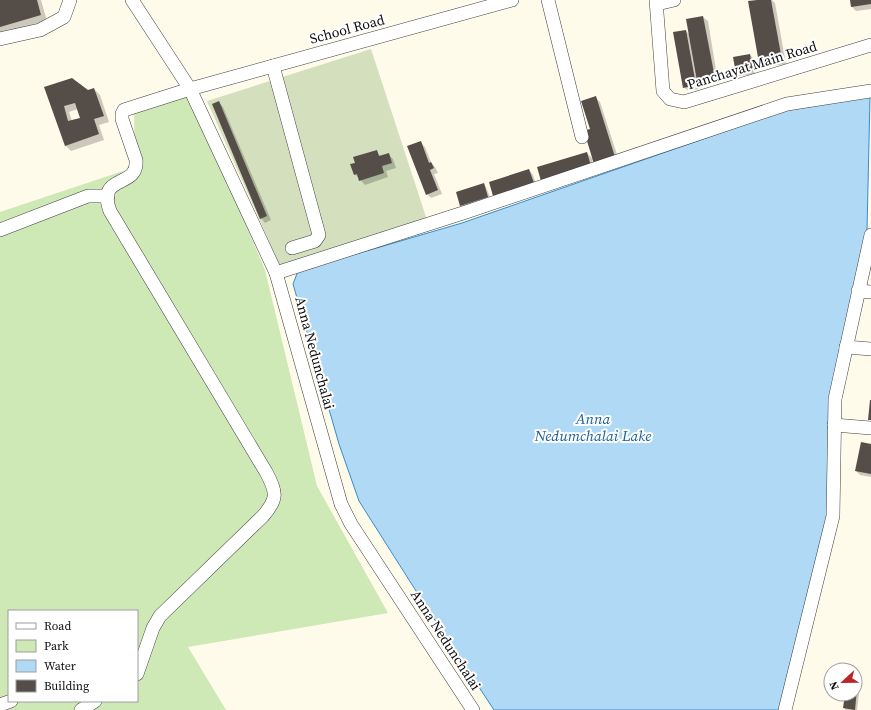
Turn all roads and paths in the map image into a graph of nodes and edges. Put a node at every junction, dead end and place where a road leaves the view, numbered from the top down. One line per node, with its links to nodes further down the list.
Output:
1 (70, 0): 8 (street)
2 (132, 0): 11 (street, Anna Nedunchalai)
3 (512, 0): 6 (street, School Road)
4 (548, 0): 13 (street)
5 (674, 0): 7 (street)
6 (494, 2): 10 (street, School Road)
7 (657, 2): 9 (street, Panchayat Main Road)
8 (0, 39)
9 (871, 45)
10 (273, 66): 11 (street, School Road); 17 (street)
11 (190, 89): 14 (street, School Road); 18 (street, Anna Nedunchalai)
12 (871, 91): 18 (street)
13 (582, 137)
14 (108, 196): 15 (street); 24 (street)
15 (0, 230)
16 (871, 235): 19 (street)
17 (292, 248)
18 (276, 273): 28 (street, Anna Nedunchalai)
19 (865, 292): 20 (street)
20 (846, 347): 21 (street); 22 (street)
21 (871, 349)
22 (834, 425): 23 (street); 29 (street)
23 (871, 428)
24 (142, 645): 25 (street)
25 (138, 668)
26 (93, 702): 27 (street)
27 (80, 710)
28 (473, 710)
29 (785, 710)

